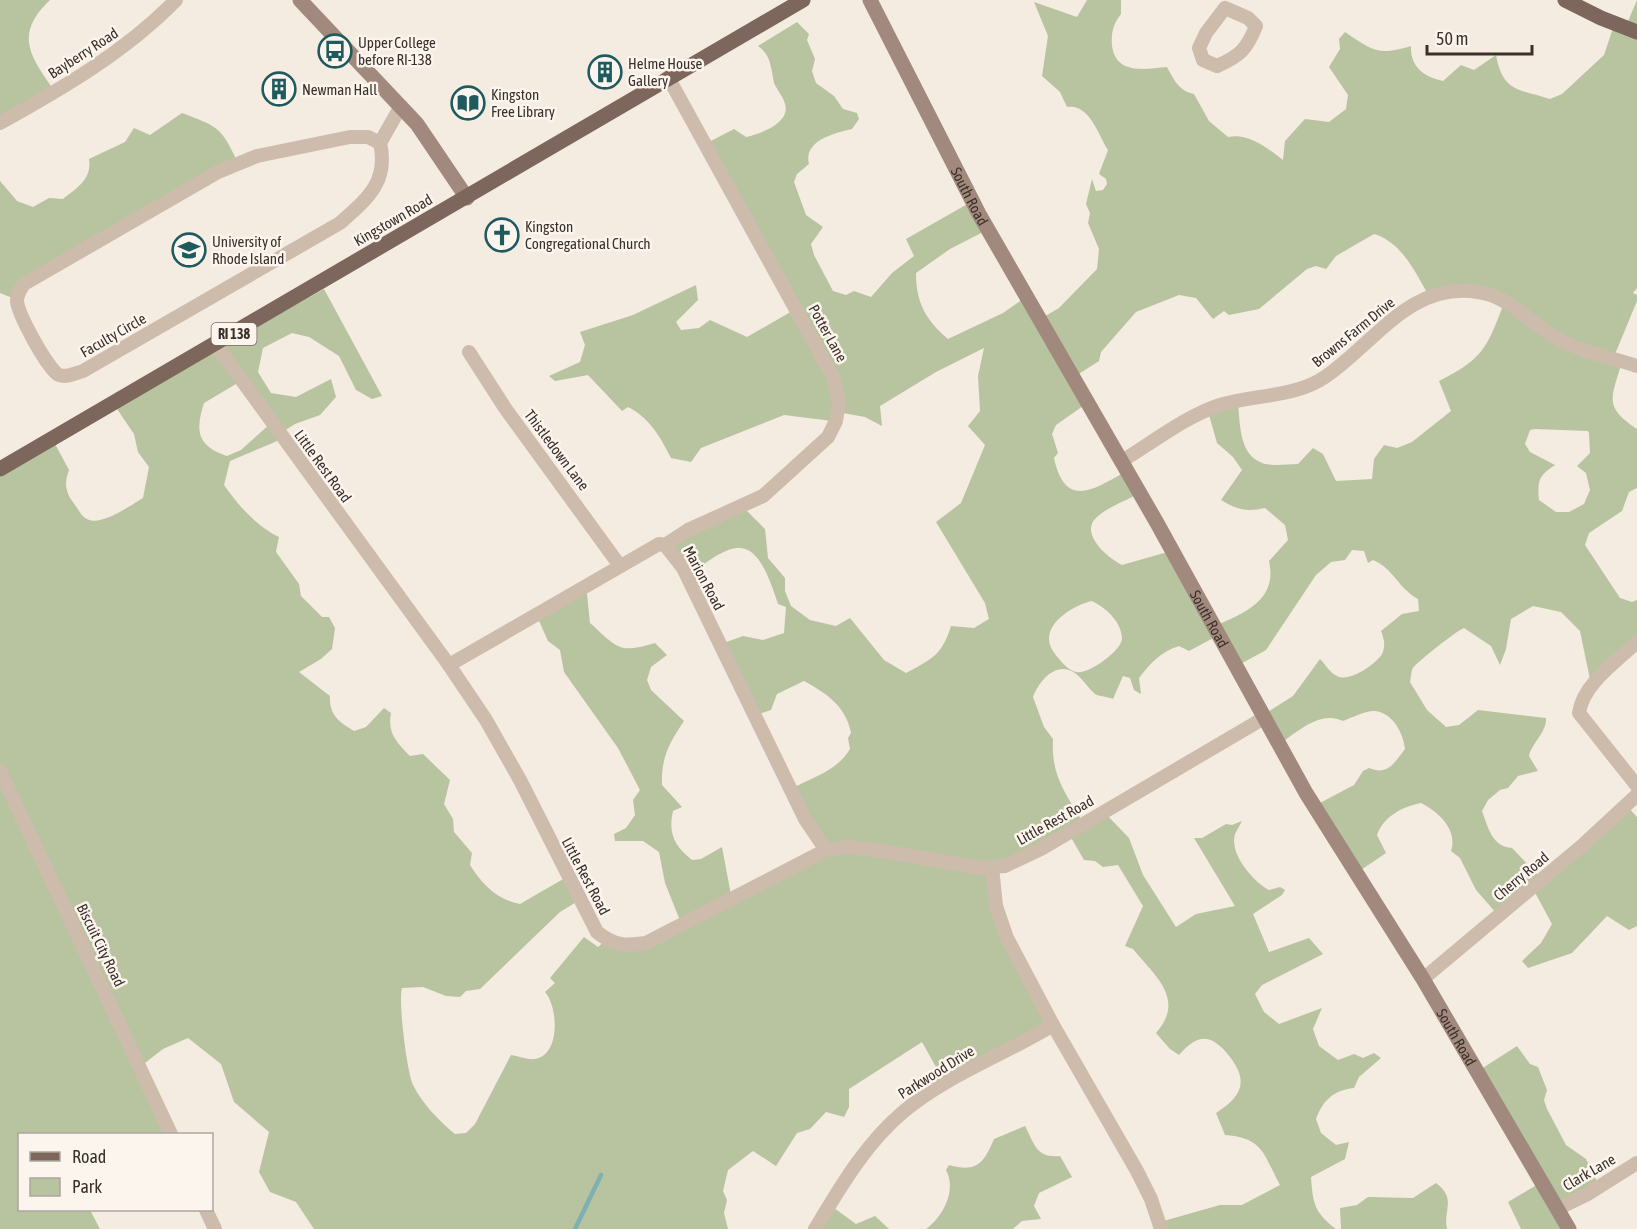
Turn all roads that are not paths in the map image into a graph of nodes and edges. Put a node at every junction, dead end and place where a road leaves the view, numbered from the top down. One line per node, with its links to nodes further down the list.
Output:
1 (176, 0): 10 (street, Bayberry Road)
2 (300, 0): 9 (street)
3 (803, 0): 8 (main road, Kingstown Road / RI 138)
4 (870, 0): 16 (street, South Road)
5 (1565, 0): 7 (main road)
6 (1228, 4): 6 (street)
7 (1637, 32)
8 (668, 77): 12 (main road, Kingstown Road / RI 138); 18 (street, Potter Lane)
9 (401, 106): 11 (street); 12 (street)
10 (0, 123)
11 (380, 143): 11 (street, Faculty Circle)
12 (467, 198): 13 (main road, Kingstown Road / RI 138)
13 (216, 345): 17 (main road, Kingstown Road / RI 138); 21 (street, Little Rest Road)
14 (469, 352): 19 (street, Thistledown Lane)
15 (1637, 366): 16 (street, Browns Farm Drive)
16 (1122, 461): 22 (street, South Road)
17 (0, 469)
18 (665, 545): 19 (street, Marion Road); 26 (street, Marion Road)
19 (620, 566): 21 (street, Marion Road)
20 (1637, 642): 24 (street)
21 (449, 665): 26 (street, Little Rest Road)
22 (1264, 718): 27 (street, Little Rest Road); 28 (street, South Road)
23 (0, 771): 30 (street, Biscuit City Road)
24 (1637, 786)
25 (1637, 795): 28 (street, Cherry Road)
26 (826, 850): 27 (street, Little Rest Road)
27 (992, 867): 29 (street)
28 (1423, 979): 32 (street, South Road)
29 (1053, 1025): 35 (street, Parkwood Drive); 36 (street)
30 (171, 1133)
31 (1637, 1163): 32 (street, Clark Lane)
32 (1557, 1209): 37 (street, South Road)
33 (207, 1211): 34 (street)
34 (215, 1229)
35 (815, 1229)
36 (1161, 1229)
37 (1569, 1229)

